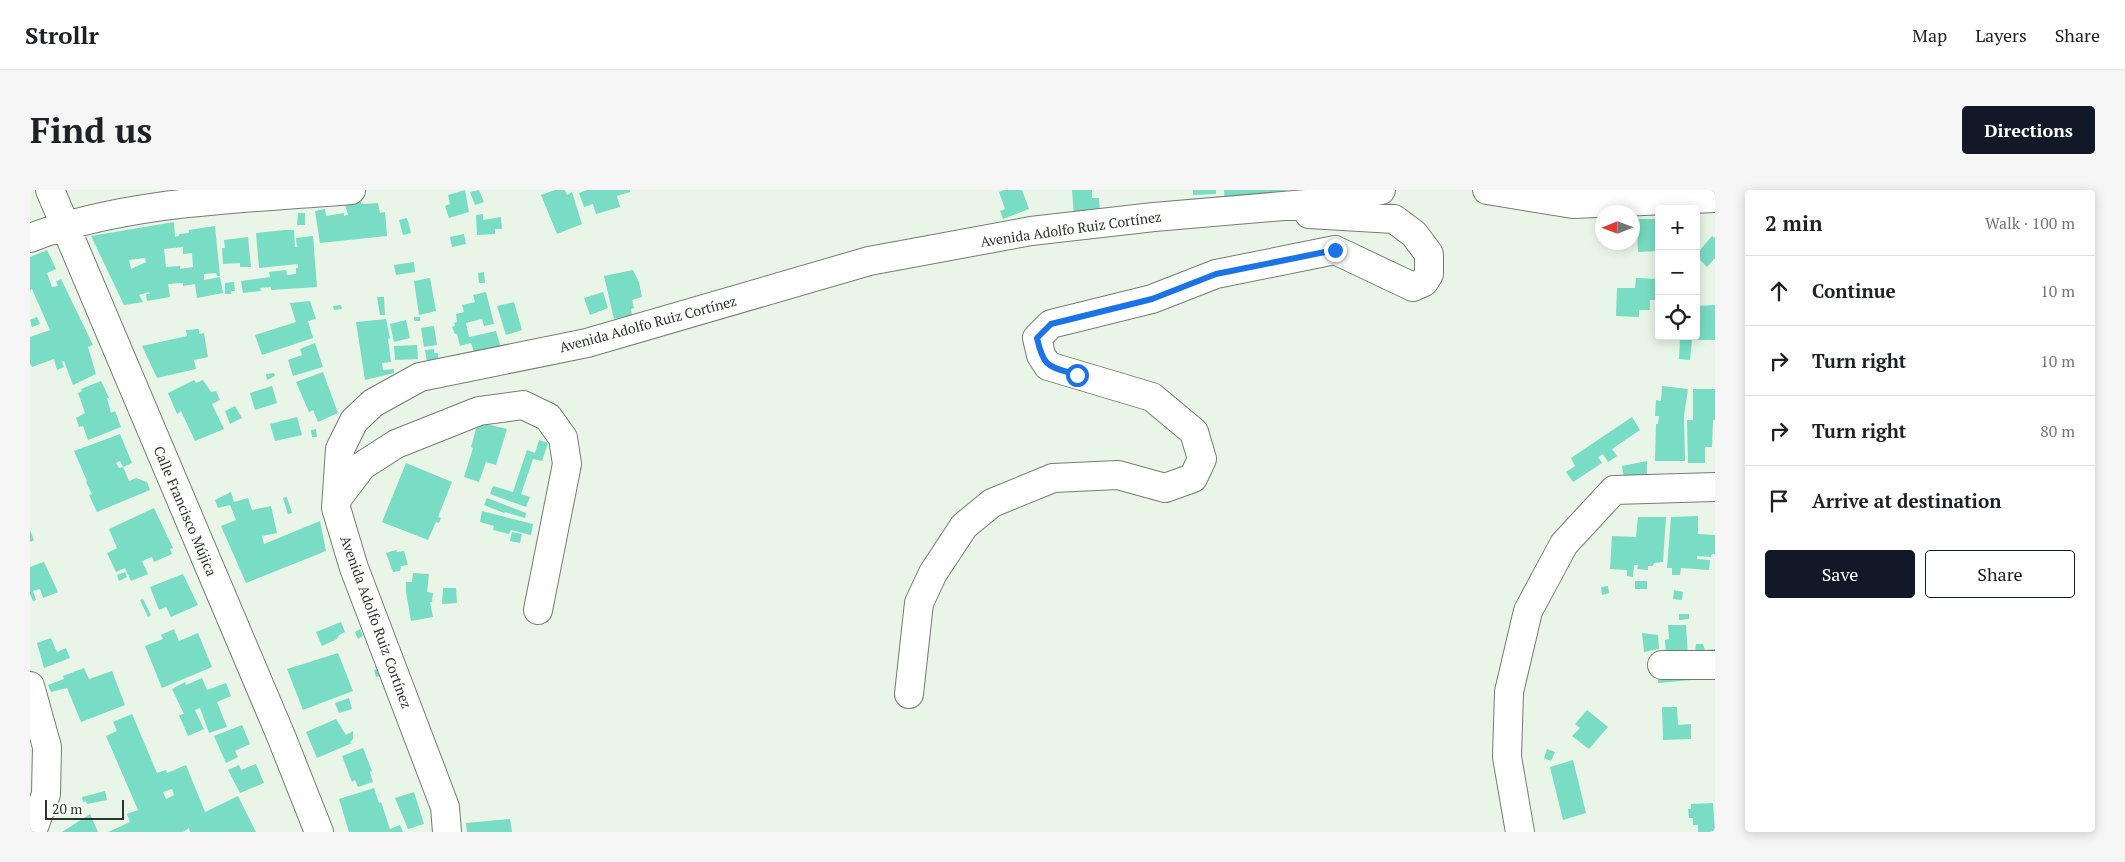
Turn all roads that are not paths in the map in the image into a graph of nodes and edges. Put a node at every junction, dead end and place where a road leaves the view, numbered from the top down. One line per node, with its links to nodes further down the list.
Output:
1 (50, 190): 7 (street, Calle Francisco Mújica)
2 (351, 190): 7 (street)
3 (1381, 190): 6 (street, Avenida Adolfo Ruiz Cortínez)
4 (1487, 190): 5 (street)
5 (1715, 198)
6 (1270, 208): 10 (street, Avenida Adolfo Ruiz Cortínez); 15 (street)
7 (64, 225): 8 (street); 18 (street, Calle Francisco Mújica)
8 (30, 238)
9 (1715, 487): 20 (street)
10 (337, 499): 11 (street); 19 (street, Avenida Adolfo Ruiz Cortínez)
11 (538, 610)
12 (1662, 665): 13 (street)
13 (1715, 665)
14 (30, 686): 16 (street)
15 (909, 694)
16 (38, 797): 17 (street)
17 (32, 832)
18 (320, 832)
19 (447, 832)
20 (1520, 832)

